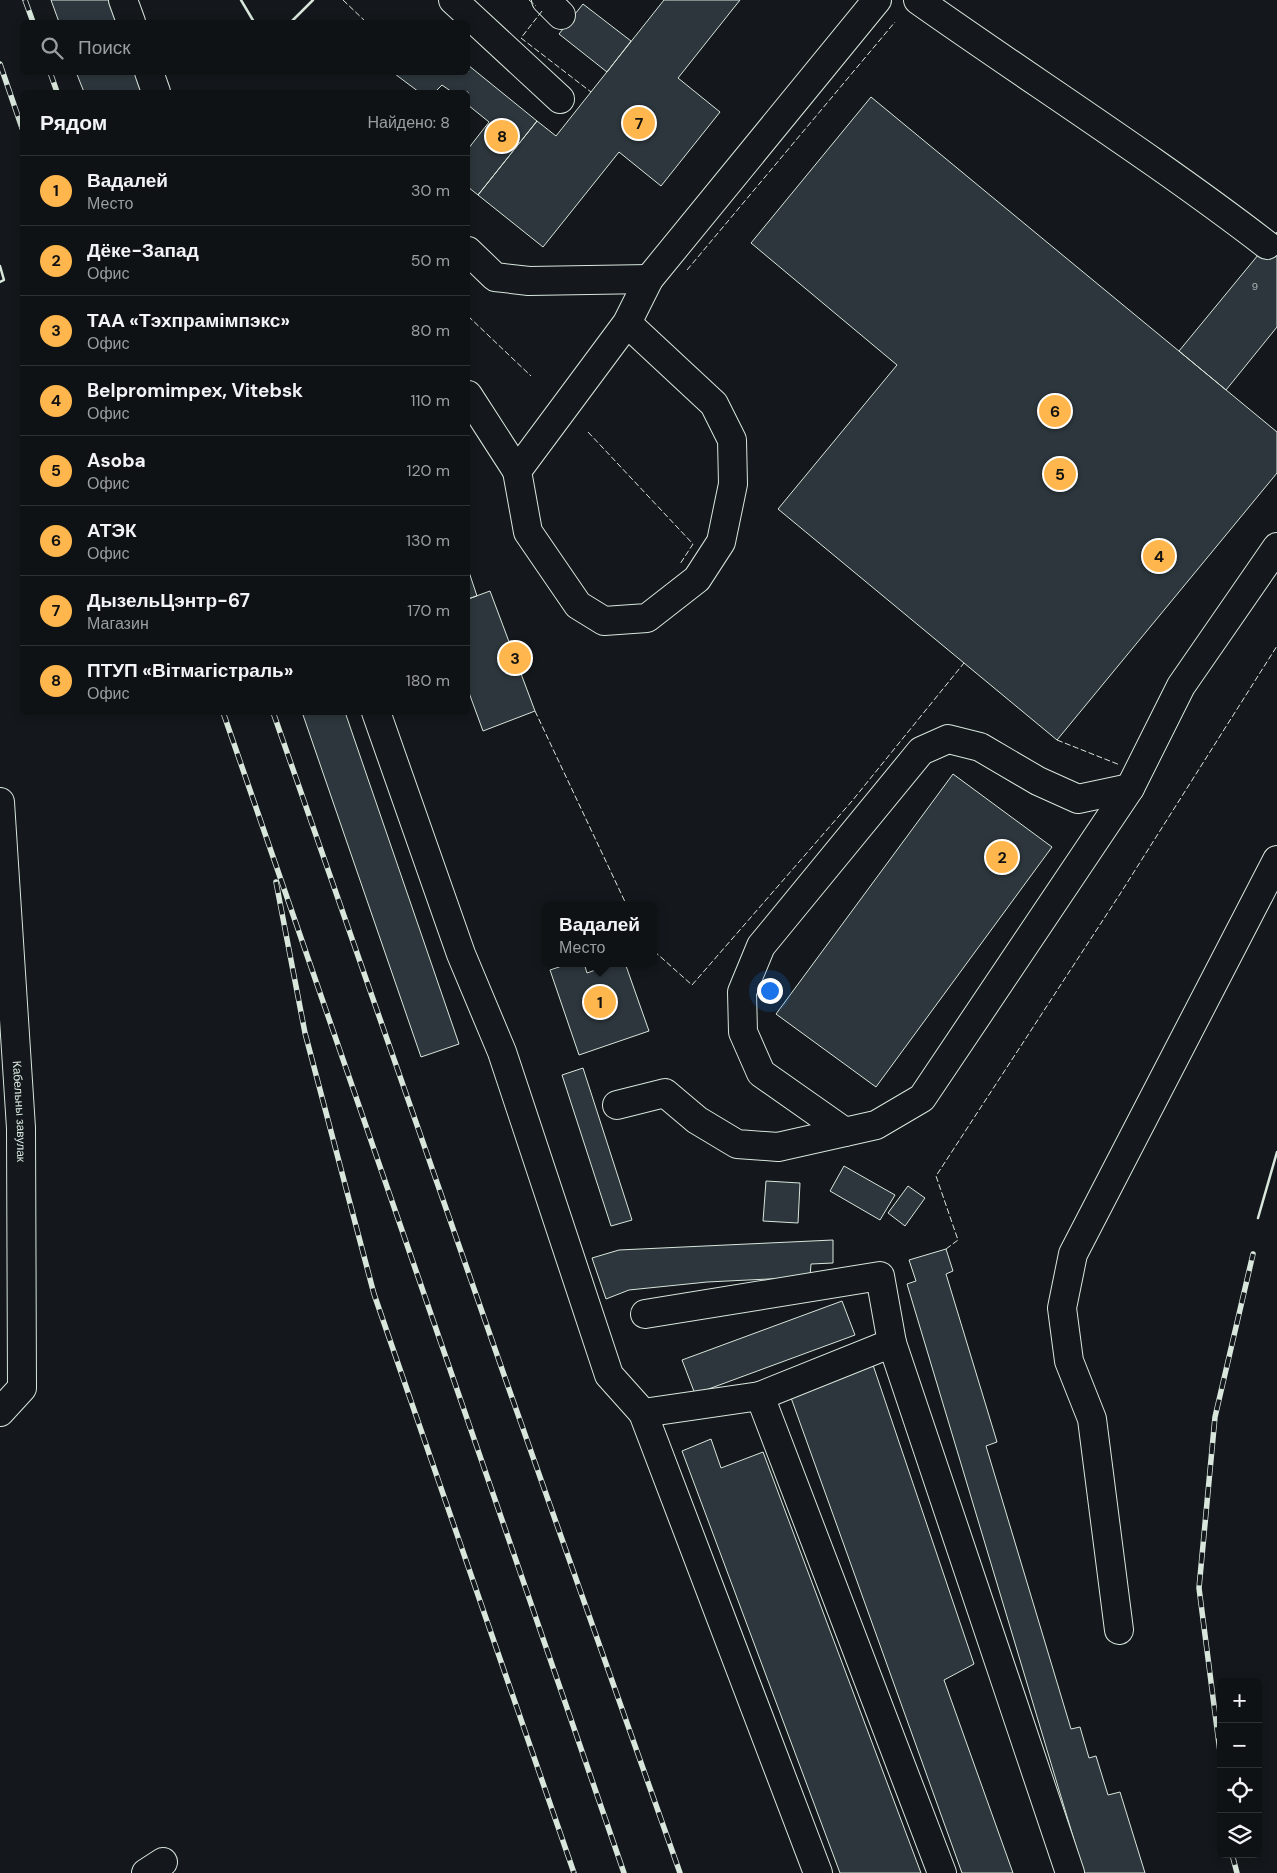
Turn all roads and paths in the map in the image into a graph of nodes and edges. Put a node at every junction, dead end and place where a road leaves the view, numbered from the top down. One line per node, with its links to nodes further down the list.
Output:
1 (123, 0): 5 (street)
2 (453, 0): 8 (street)
3 (877, 0): 11 (street)
4 (918, 0): 9 (street)
5 (130, 20)
6 (150, 75): 7 (street)
7 (155, 90)
8 (560, 99)
9 (1267, 244)
10 (470, 253): 11 (street)
11 (649, 279): 12 (street)
12 (627, 324): 14 (street); 14 (street)
13 (470, 398): 14 (street)
14 (517, 471)
15 (1277, 547): 17 (street)
16 (377, 715): 27 (street)
17 (1130, 788): 22 (street); 22 (street)
18 (0, 802): 21 (street, Кабельны завулак)
19 (1277, 860): 28 (street)
20 (617, 1105): 22 (street)
21 (10, 1128): 26 (street, Кабельны завулак)
22 (845, 1132)
23 (645, 1314): 24 (street)
24 (892, 1343): 25 (street); 31 (street)
25 (760, 1396): 27 (street); 30 (street)
26 (0, 1412)
27 (642, 1414): 29 (street)
28 (1119, 1630)
29 (818, 1873)
30 (942, 1873)
31 (1070, 1873)

